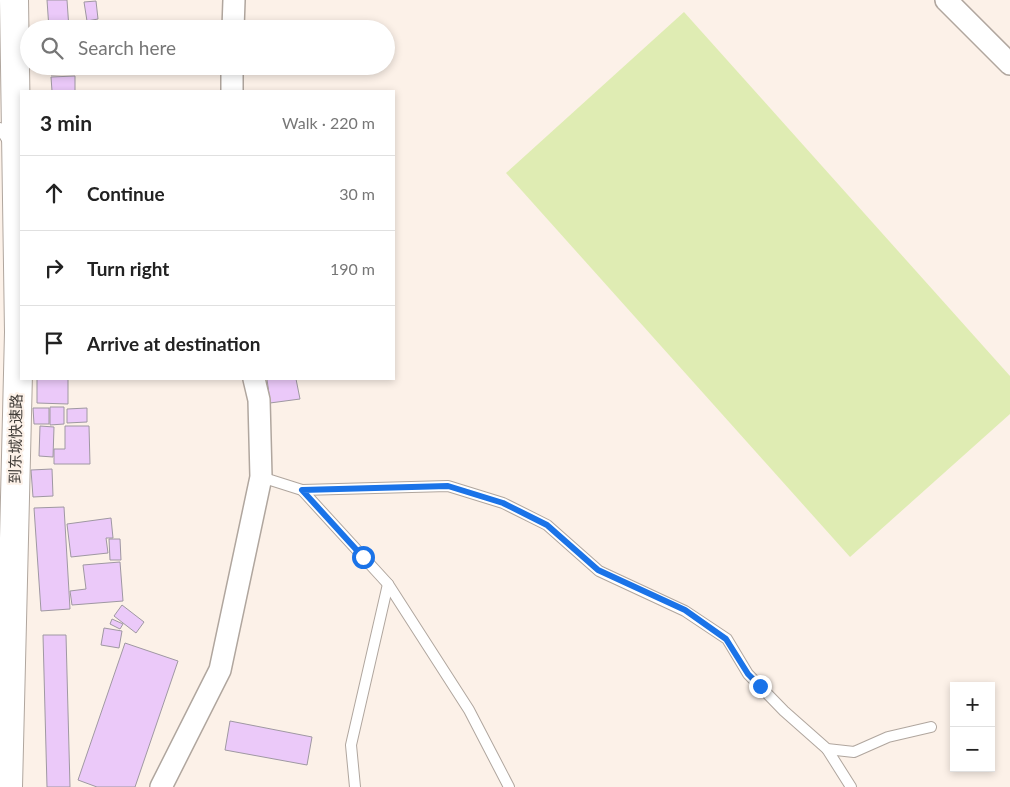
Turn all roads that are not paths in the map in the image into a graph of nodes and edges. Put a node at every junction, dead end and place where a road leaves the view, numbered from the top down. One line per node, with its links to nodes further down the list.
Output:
1 (14, 0): 9 (main road, 到东城快速路)
2 (234, 0): 4 (street)
3 (946, 0): 5 (street)
4 (233, 20)
5 (1010, 64)
6 (232, 75): 7 (street)
7 (232, 90)
8 (0, 128): 9 (lane)
9 (16, 155): 16 (main road, 到东城快速路)
10 (254, 380): 11 (street)
11 (261, 477): 12 (lane); 17 (street)
12 (302, 490): 13 (lane); 15 (lane)
13 (388, 584): 18 (lane); 19 (lane)
14 (932, 727): 15 (lane)
15 (827, 749): 20 (lane)
16 (8, 787)
17 (161, 787)
18 (355, 787)
19 (508, 787)
20 (851, 787)

